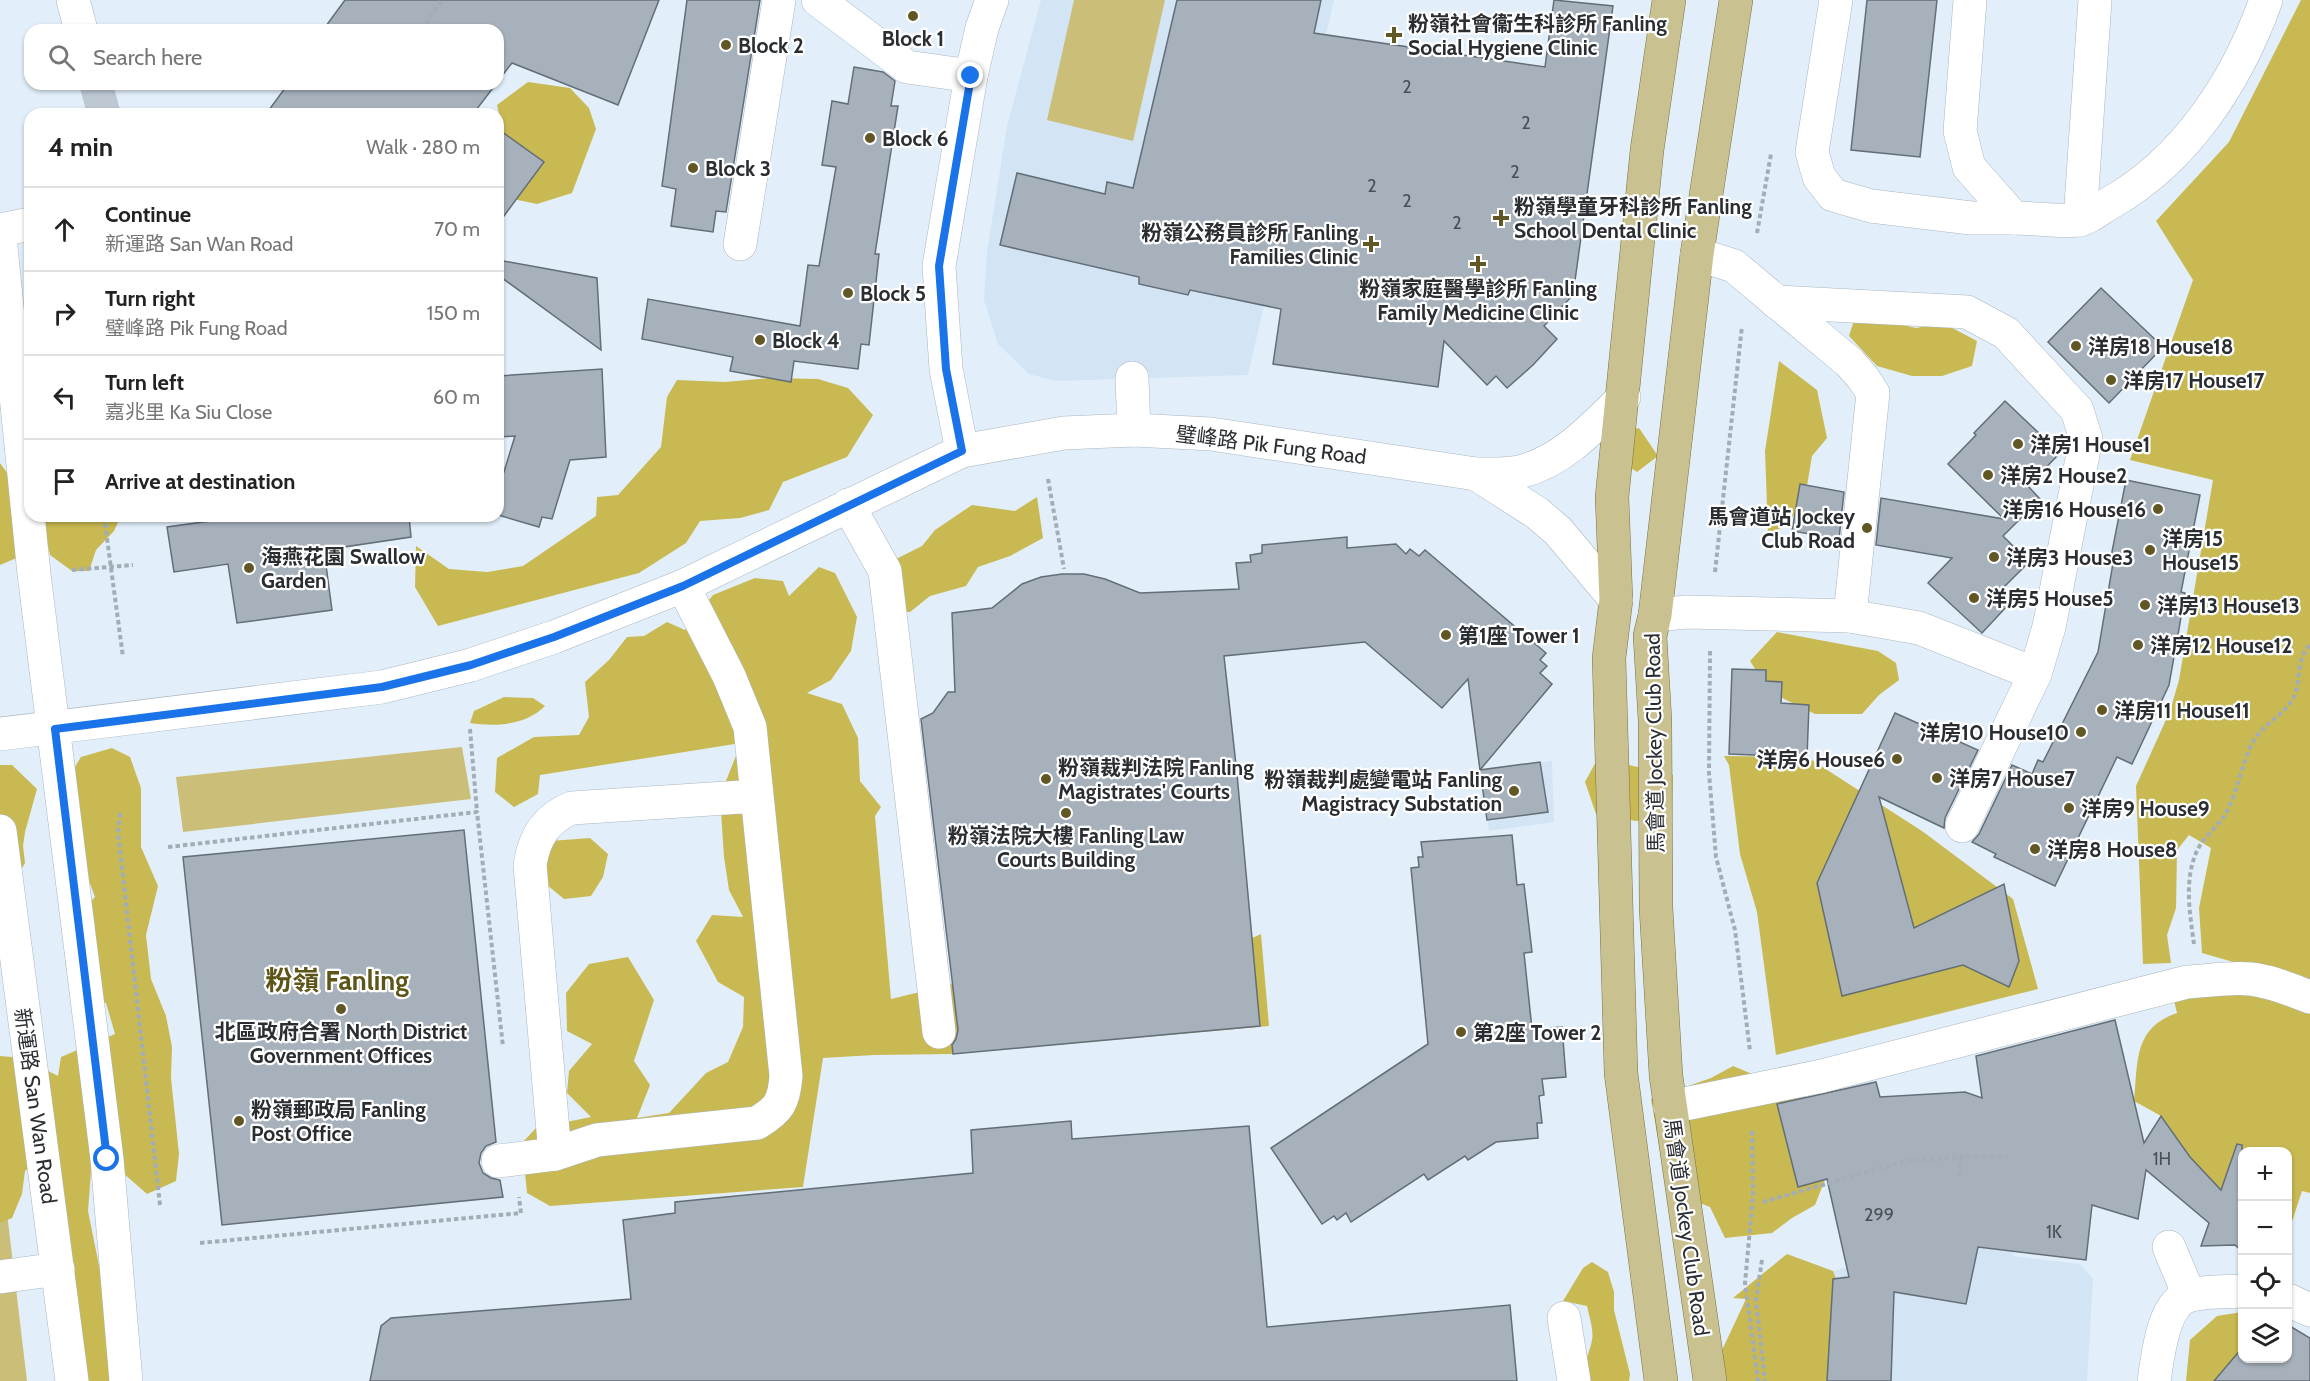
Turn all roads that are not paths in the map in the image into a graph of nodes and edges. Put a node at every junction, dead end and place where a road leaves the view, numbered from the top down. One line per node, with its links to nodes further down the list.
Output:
1 (73, 0): 11 (street)
2 (778, 0): 18 (street)
3 (818, 0): 12 (street)
4 (992, 0): 12 (street)
5 (1669, 0): 22 (main road, 馬會道 Jockey Club Road)
6 (1736, 0): 19 (main road, 馬會道 Jockey Club Road)
7 (1836, 0): 13 (street)
8 (1970, 0): 13 (street)
9 (2095, 0): 14 (street)
10 (2266, 0): 14 (street)
11 (79, 24)
12 (971, 76): 24 (street)
13 (2014, 218): 14 (street)
14 (2080, 220)
15 (24, 225): 16 (street)
16 (0, 230)
17 (0, 237): 26 (street)
18 (740, 244)
19 (1697, 254): 20 (street); 31 (main road, 馬會道 Jockey Club Road)
20 (1776, 302): 32 (street); 33 (street)
21 (1132, 378): 23 (street)
22 (1624, 397): 25 (street, 璧峰路 Pik Fung Road); 30 (main road, 馬會道 Jockey Club Road)
23 (1134, 430): 24 (street, 璧峰路 Pik Fung Road); 25 (street, 璧峰路 Pik Fung Road)
24 (962, 451): 27 (street, 璧峰路 Pik Fung Road)
25 (1476, 474): 30 (street, 璧峰路 Pik Fung Road)
26 (24, 475)
27 (848, 505): 29 (street, 璧峰路 Pik Fung Road); 40 (street)
28 (29, 522): 34 (street)
29 (683, 586): 34 (street, 璧峰路 Pik Fung Road); 36 (street)
30 (1616, 600): 55 (main road, 馬會道 Jockey Club Road)
31 (1655, 615): 32 (street); 41 (main road, 馬會道 Jockey Club Road)
32 (1850, 616): 33 (street)
33 (2035, 674): 37 (street)
34 (55, 729): 35 (street, 璧峰路 Pik Fung Road); 53 (street)
35 (0, 734)
36 (757, 796): 42 (street); 42 (street)
37 (1962, 826)
38 (0, 831): 45 (street, 新運路 San Wan Road)
39 (2310, 997): 41 (street)
40 (939, 1032)
41 (1670, 1107): 56 (main road, 馬會道 Jockey Club Road)
42 (555, 1154): 43 (street)
43 (507, 1160)
44 (2169, 1247): 48 (street)
45 (58, 1269): 46 (street); 52 (street, 新運路 San Wan Road)
46 (0, 1277)
47 (2238, 1291): 48 (street)
48 (2189, 1295): 57 (street)
49 (2292, 1302): 50 (street)
50 (2310, 1310)
51 (1564, 1318): 54 (street)
52 (72, 1381)
53 (126, 1381)
54 (1574, 1381)
55 (1661, 1381)
56 (1710, 1381)
57 (2154, 1381)

